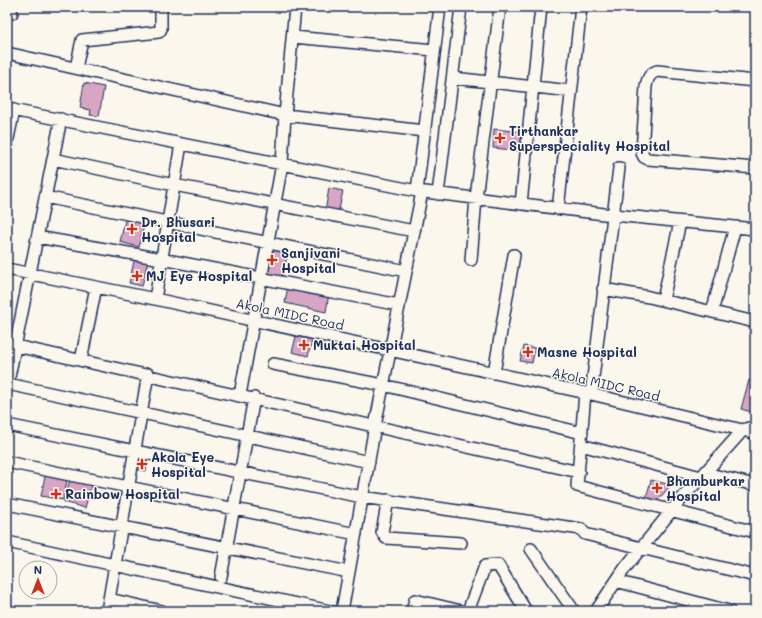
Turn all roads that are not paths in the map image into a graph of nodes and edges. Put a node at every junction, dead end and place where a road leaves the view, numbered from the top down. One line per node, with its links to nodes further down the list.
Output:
1 (161, 7): 11 (street)
2 (295, 7): 8 (street)
3 (440, 7): 9 (street)
4 (461, 7): 12 (street)
5 (500, 7): 14 (street)
6 (541, 7): 15 (street)
7 (581, 7): 16 (street)
8 (293, 37): 9 (street); 18 (street)
9 (434, 50): 20 (street)
10 (7, 53): 11 (street)
11 (76, 68): 18 (street)
12 (453, 78): 14 (street); 29 (street)
13 (755, 81): 26 (street)
14 (490, 83): 15 (street); 31 (street)
15 (532, 88): 16 (street); 33 (street)
16 (572, 91): 34 (street)
17 (11, 109): 19 (street); 21 (street)
18 (285, 115): 20 (street); 24 (street)
19 (61, 120): 22 (street); 23 (street)
20 (424, 131): 28 (street)
21 (7, 143)
22 (181, 144): 24 (street); 27 (street)
23 (53, 159): 27 (street); 30 (street)
24 (282, 164): 28 (street); 32 (street)
25 (619, 168): 35 (street)
26 (755, 168)
27 (174, 185): 32 (street); 36 (street)
28 (420, 192): 29 (street); 40 (street)
29 (438, 194): 31 (street)
30 (45, 197): 36 (street); 41 (street)
31 (476, 198): 33 (street); 45 (street)
32 (275, 204): 40 (street); 42 (street)
33 (521, 204): 34 (street)
34 (558, 208): 35 (street)
35 (614, 214): 37 (street); 51 (street)
36 (168, 222): 42 (street); 44 (street)
37 (680, 222): 38 (street); 53 (street)
38 (735, 227): 39 (street); 55 (street)
39 (755, 229)
40 (414, 231): 47 (street)
41 (37, 237): 44 (street); 48 (street)
42 (268, 242): 47 (street); 49 (street)
43 (514, 255): 62 (street)
44 (162, 259): 49 (street); 52 (street)
45 (471, 260)
46 (7, 269): 48 (street, Akola MIDC Road)
47 (406, 271): 54 (street)
48 (28, 274): 50 (street, Akola MIDC Road); 58 (street)
49 (262, 278): 54 (street); 56 (street)
50 (96, 287): 52 (street, Akola MIDC Road); 60 (street)
51 (603, 289): 53 (street); 66 (street)
52 (155, 299): 56 (street, Akola MIDC Road)
53 (663, 300): 55 (street)
54 (399, 305): 59 (street)
55 (712, 312): 57 (street)
56 (254, 321): 59 (street, Akola MIDC Road); 67 (street)
57 (755, 322)
58 (11, 344): 60 (street); 65 (street)
59 (390, 350): 62 (street, Akola MIDC Road); 64 (street)
60 (81, 360): 63 (street)
61 (273, 364): 64 (street)
62 (494, 373): 66 (street, Akola MIDC Road)
63 (148, 374): 67 (street); 69 (street)
64 (383, 385): 71 (street); 74 (street)
65 (7, 386): 69 (street)
66 (588, 394): 73 (street, Akola MIDC Road); 74 (street)
67 (240, 395): 68 (street)
68 (254, 398): 71 (street); 76 (street)
69 (141, 412): 76 (street); 78 (street)
70 (7, 425): 78 (street)
71 (375, 426): 80 (street); 81 (street)
72 (755, 426): 73 (street)
73 (743, 430): 75 (street, Akola MIDC Road); 83 (street)
74 (582, 433): 77 (street)
75 (755, 433)
76 (247, 435): 80 (street); 82 (street)
77 (581, 445): 81 (street); 83 (street)
78 (134, 452): 82 (street); 85 (street)
79 (7, 462): 85 (street)
80 (369, 462): 86 (street)
81 (578, 472): 90 (street)
82 (240, 473): 86 (street); 89 (street)
83 (703, 475): 84 (street); 90 (street)
84 (755, 486)
85 (128, 487): 89 (street); 91 (street)
86 (362, 497): 87 (street); 93 (street)
87 (388, 500): 95 (street); 97 (street)
88 (7, 504): 91 (street)
89 (234, 509): 93 (street); 96 (street)
90 (671, 511): 92 (street); 97 (street)
91 (122, 526): 96 (street); 99 (street)
92 (755, 532)
93 (356, 534): 100 (street)
94 (7, 542): 99 (street)
95 (461, 543)
96 (227, 547): 100 (street); 101 (street)
97 (641, 548): 102 (street); 103 (street)
98 (531, 549): 114 (street)
99 (115, 565): 104 (street); 108 (street)
100 (349, 572): 109 (street)
101 (221, 576)
102 (755, 576)
103 (616, 581): 115 (street); 116 (street)
104 (109, 599): 105 (street); 106 (street)
105 (120, 606): 107 (street)
106 (108, 611)
107 (162, 611)
108 (330, 611)
109 (342, 611)
110 (412, 611): 111 (street)
111 (461, 611)
112 (468, 611): 113 (street)
113 (526, 611)
114 (574, 611)
115 (596, 611)
116 (729, 611)

